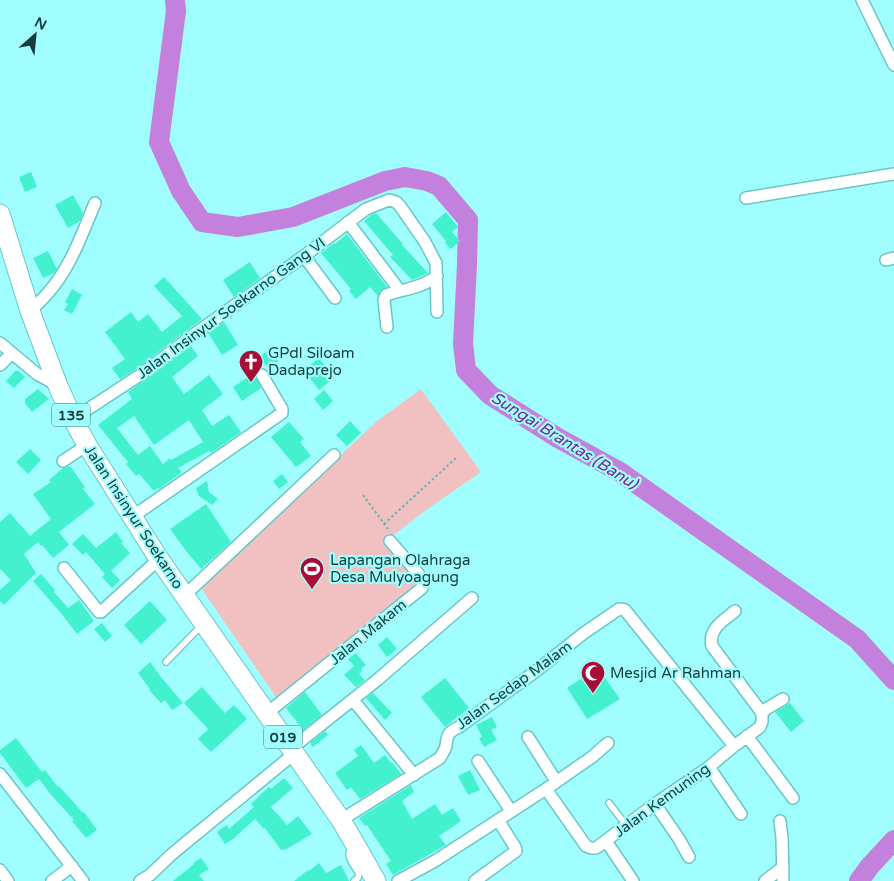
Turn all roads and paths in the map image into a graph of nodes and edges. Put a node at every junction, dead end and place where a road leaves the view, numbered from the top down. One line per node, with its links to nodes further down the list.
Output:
1 (862, 0): 2 (street)
2 (894, 65)
3 (894, 174): 4 (street)
4 (746, 198)
5 (95, 203): 12 (street)
6 (0, 214): 12 (main road, Jalan Insinyur Soekarno / 135)
7 (348, 222): 8 (street, Jalan Insinyur Soekarno Gang VI); 9 (street, Jalan Insinyur Soekarno Gang VI); 10 (street)
8 (304, 256): 11 (street); 20 (street, Jalan Insinyur Soekarno Gang VI)
9 (436, 276): 10 (street); 13 (street)
10 (400, 291): 14 (street)
11 (335, 298)
12 (30, 311): 19 (main road, Jalan Insinyur Soekarno / 135)
13 (437, 312)
14 (387, 327)
15 (0, 344): 16 (street)
16 (11, 354): 17 (street); 19 (street)
17 (0, 365)
18 (262, 375): 26 (street)
19 (58, 386): 20 (main road, Jalan Insinyur Soekarno / 135)
20 (73, 419): 21 (main road, Jalan Insinyur Soekarno / 135)
21 (88, 446): 24 (street); 26 (main road, Jalan Insinyur Soekarno / 135)
22 (334, 455): 31 (street)
23 (456, 458): 27 (path)
24 (64, 461)
25 (363, 495): 27 (path)
26 (132, 517): 29 (main road, Jalan Insinyur Soekarno / 135)
27 (384, 524): 28 (path)
28 (390, 541): 39 (street, Jalan Makam)
29 (159, 559): 30 (street); 31 (main road, Jalan Insinyur Soekarno / 135)
30 (64, 568)
31 (184, 596): 34 (main road, 019)
32 (472, 598): 37 (street)
33 (735, 611): 38 (street)
34 (204, 624): 35 (lane); 39 (main road, 019)
35 (166, 662)
36 (783, 699): 38 (street, Jalan Kemuning)
37 (352, 700): 44 (street); 48 (street)
38 (762, 713): 40 (street, Jalan Kemuning)
39 (266, 714): 44 (main road, 019)
40 (747, 736): 43 (street, Jalan Kemuning); 51 (street)
41 (528, 737): 49 (street)
42 (608, 744): 49 (street)
43 (734, 746): 46 (street, Jalan Kemuning); 48 (street, Jalan Sedap Malam)
44 (293, 751): 56 (main road, 019); 69 (street)
45 (478, 761): 54 (street)
46 (709, 767): 53 (street, Jalan Kemuning); 55 (street)
47 (0, 774): 63 (street)
48 (414, 775): 56 (street, Jalan Sedap Malam)
49 (556, 781): 50 (street)
50 (546, 789): 54 (street); 60 (street, Jalan Kemuning)
51 (793, 798)
52 (609, 803): 59 (lane)
53 (655, 804): 59 (street, Jalan Kemuning); 62 (street)
54 (511, 812): 57 (street)
55 (741, 814)
56 (341, 820): 61 (main road, 019)
57 (498, 820): 72 (street); 73 (street)
58 (780, 821): 64 (street)
59 (626, 825): 60 (street, Jalan Kemuning)
60 (606, 841): 74 (street)
61 (355, 844): 70 (lane); 71 (main road, 019)
62 (689, 857)
63 (72, 866): 67 (street); 68 (street)
64 (783, 867): 75 (street); 76 (street)
65 (0, 870): 66 (street)
66 (8, 881)
67 (52, 881)
68 (83, 881)
69 (140, 881)
70 (354, 881)
71 (376, 881)
72 (398, 881)
73 (475, 881)
74 (633, 881)
75 (765, 881)
76 (783, 881)

